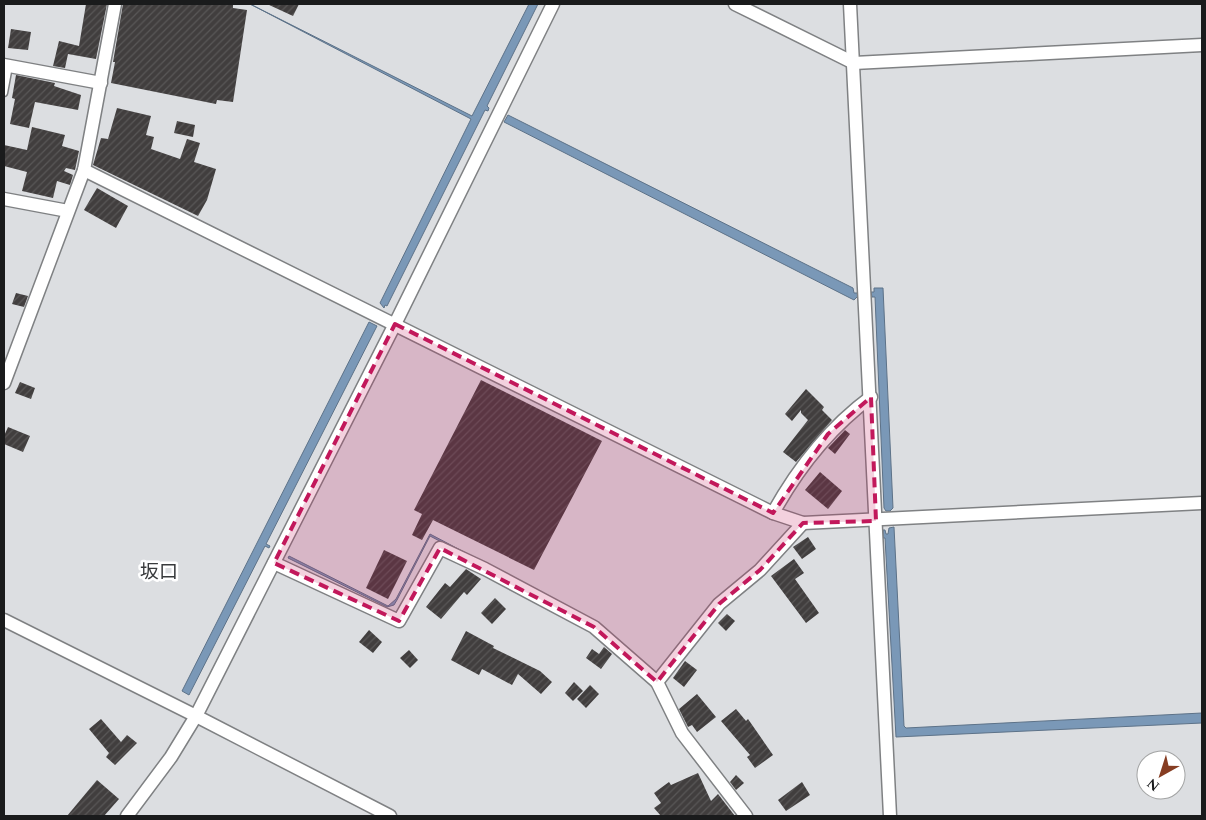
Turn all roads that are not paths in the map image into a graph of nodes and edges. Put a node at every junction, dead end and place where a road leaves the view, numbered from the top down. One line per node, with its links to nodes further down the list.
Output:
1 (114, 4): 8 (street)
2 (553, 4): 13 (street)
3 (735, 4): 6 (street)
4 (850, 4): 6 (street)
5 (1202, 45): 6 (street)
6 (854, 63): 15 (street)
7 (6, 65): 8 (street); 9 (lane)
8 (101, 83): 10 (street)
9 (4, 93)
10 (84, 170): 12 (street); 13 (street)
11 (4, 199): 12 (street)
12 (68, 211): 14 (street)
13 (395, 324): 17 (street); 20 (street)
14 (4, 383)
15 (871, 397): 17 (street); 18 (street)
16 (1202, 503): 18 (street)
17 (773, 514): 19 (street)
18 (876, 521): 19 (street); 27 (street)
19 (803, 523): 22 (street)
20 (274, 563): 22 (street); 23 (street)
21 (4, 620): 23 (street)
22 (657, 682): 26 (street)
23 (196, 716): 24 (street); 25 (street)
24 (127, 816)
25 (390, 816)
26 (746, 816)
27 (890, 816)

